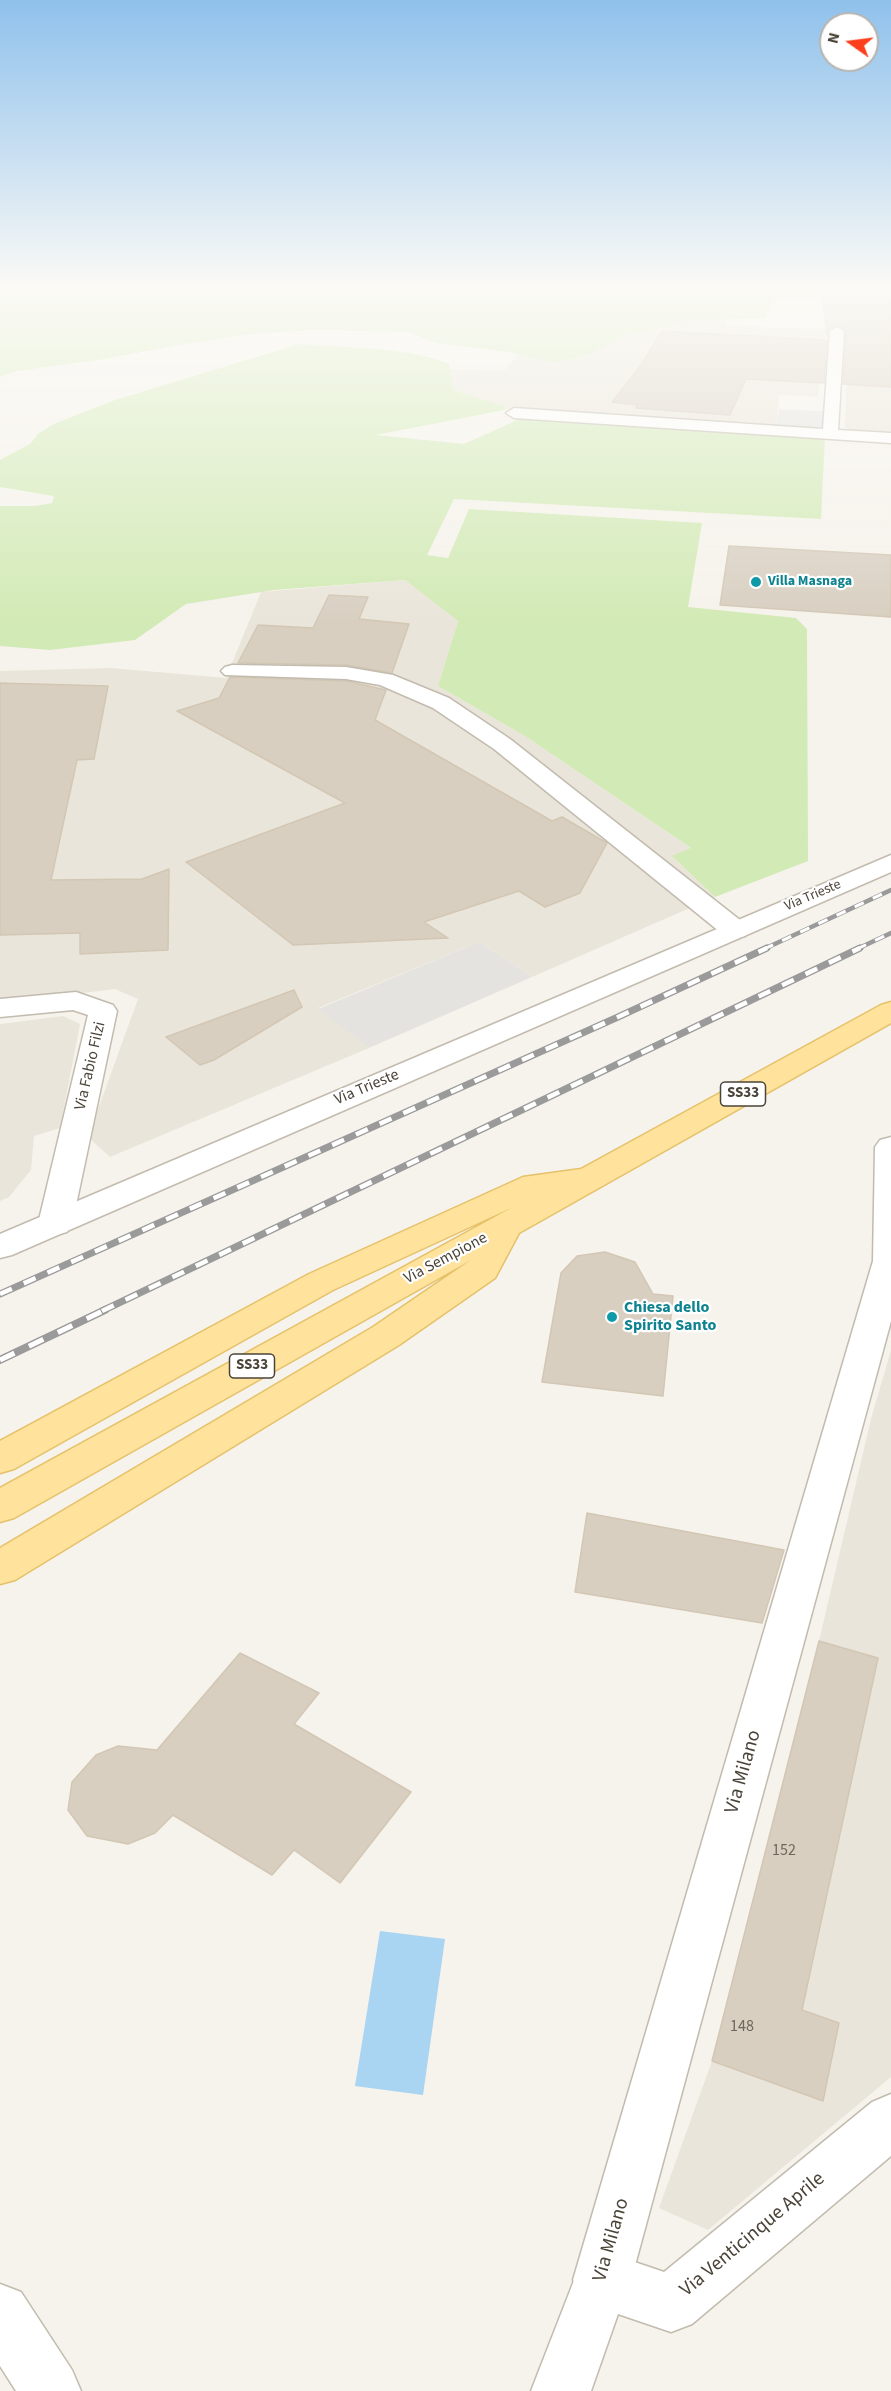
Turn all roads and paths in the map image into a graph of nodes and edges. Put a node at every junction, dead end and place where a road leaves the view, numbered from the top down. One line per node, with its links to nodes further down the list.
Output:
1 (832, 401): 3 (street)
2 (514, 413): 3 (street)
3 (830, 434): 4 (street)
4 (891, 438)
5 (232, 671): 7 (street)
6 (891, 862): 7 (street, Via Trieste)
7 (735, 930): 13 (street, Via Trieste)
8 (0, 1008): 13 (street, Via Fabio Filzi)
9 (891, 1011): 11 (main road, Via Sempione / SS33)
10 (891, 1147): 12 (street, Via Milano)
11 (596, 1177): 14 (main road, Via Sempione / SS33); 16 (main road)
12 (890, 1210): 20 (street, Via Milano)
13 (55, 1224): 15 (street, Via Trieste)
14 (505, 1227): 17 (main road, Via Sempione / SS33); 18 (main road)
15 (0, 1247)
16 (0, 1459)
17 (0, 1507)
18 (0, 1568)
19 (891, 2121): 20 (street, Via Venticinque Aprile)
20 (602, 2280): 23 (street, Via Milano)
21 (0, 2313): 22 (street)
22 (51, 2391)
23 (561, 2391)

